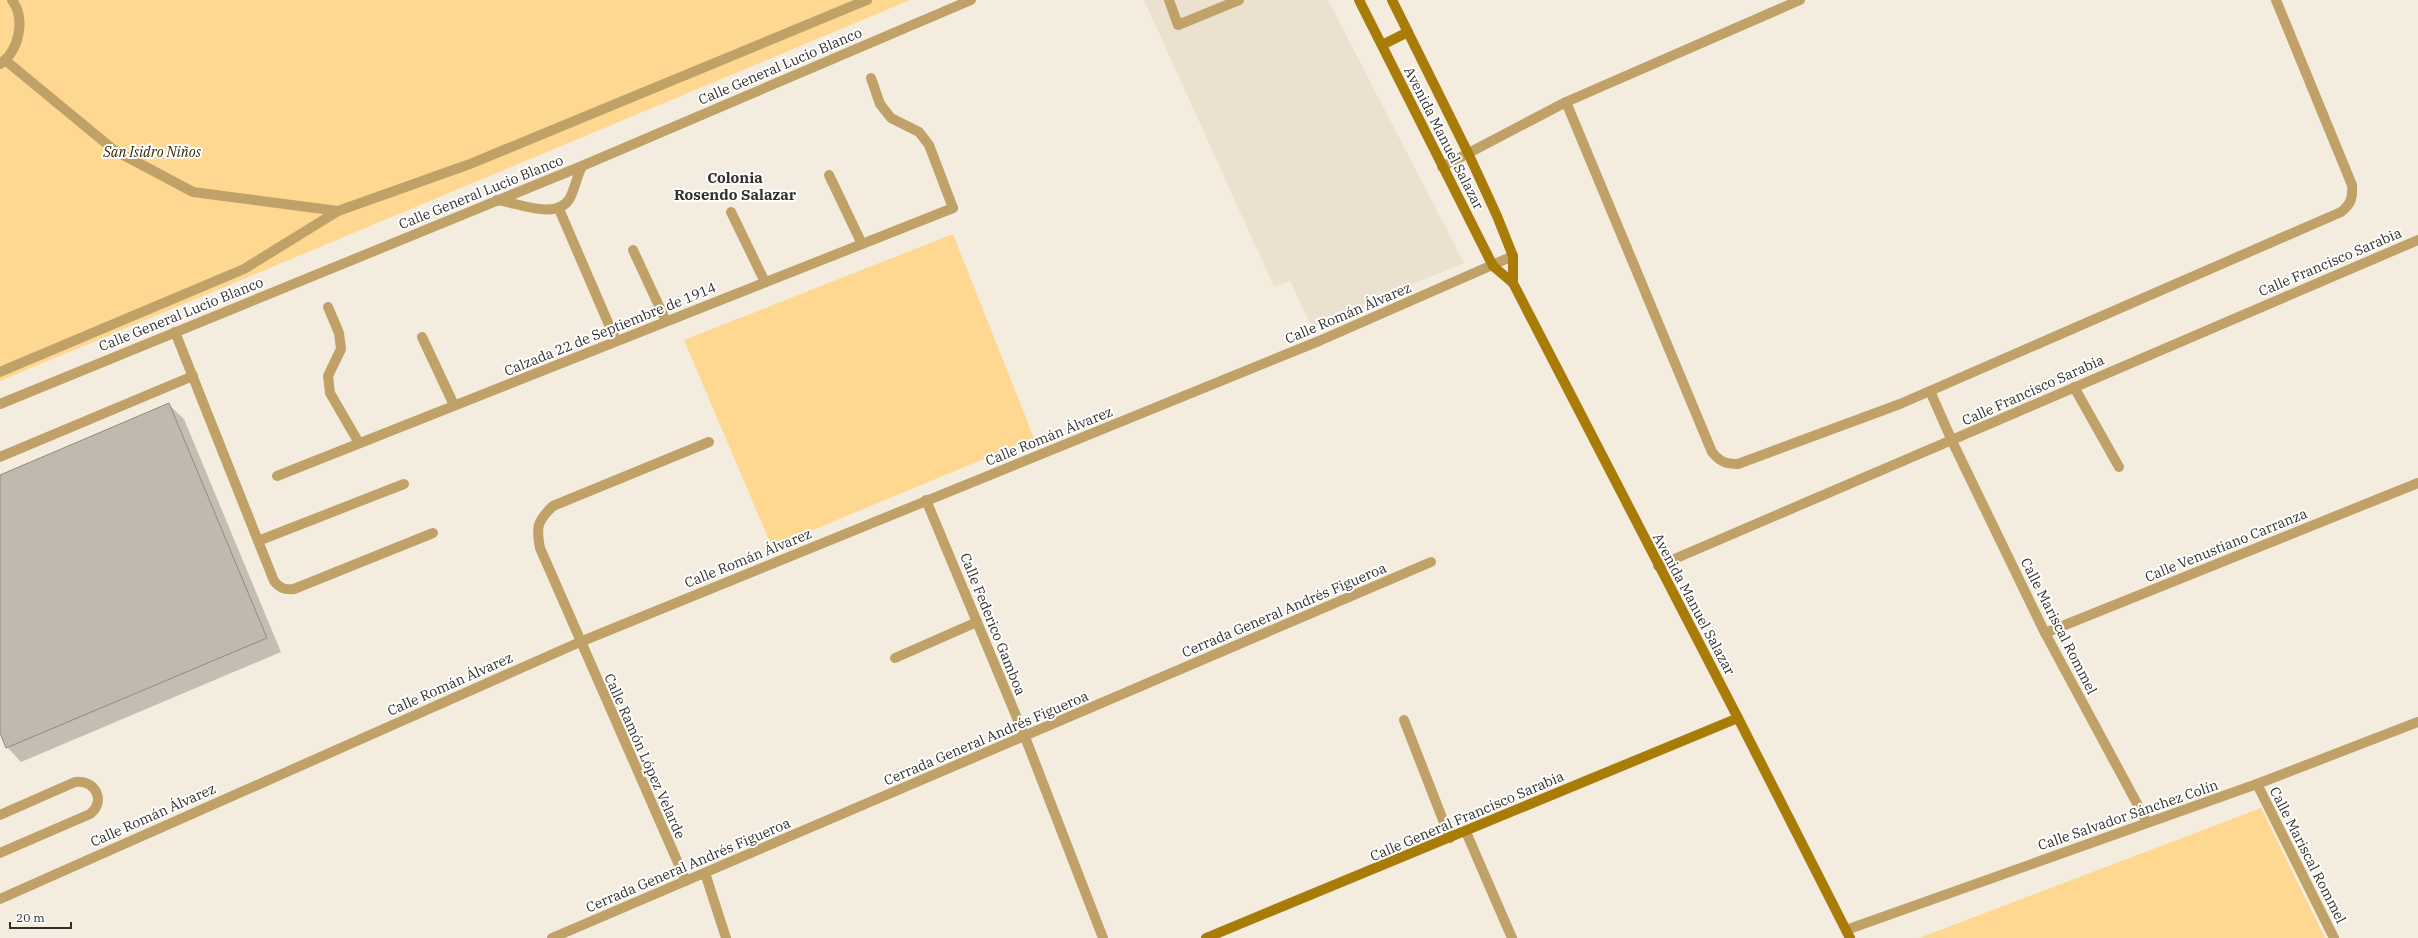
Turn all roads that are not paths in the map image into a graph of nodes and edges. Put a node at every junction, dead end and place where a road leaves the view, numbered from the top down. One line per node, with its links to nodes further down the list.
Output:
1 (867, 0): 21 (street)
2 (971, 0): 16 (street, Calle General Lucio Blanco)
3 (1169, 0): 4 (street)
4 (1239, 0)
5 (1358, 0): 11 (street, Avenida Manuel Salazar)
6 (1392, 0): 10 (street, Avenida Manuel Salazar)
7 (1800, 0): 14 (street)
8 (2276, 0): 38 (street)
9 (15, 1): 12 (street)
10 (1408, 32): 11 (street); 15 (street, Avenida Manuel Salazar)
11 (1382, 45): 17 (street, Avenida Manuel Salazar)
12 (2, 62): 21 (street)
13 (870, 78): 24 (street, Calzada 22 de Septiembre de 1914)
14 (1566, 102): 15 (street); 38 (street)
15 (1468, 153): 17 (street); 26 (street, Avenida Manuel Salazar)
16 (582, 166): 19 (street, Calle General Lucio Blanco); 20 (street)
17 (1442, 167): 27 (street, Avenida Manuel Salazar)
18 (829, 175): 24 (street)
19 (497, 200): 20 (street); 32 (street, Calle General Lucio Blanco)
20 (559, 209): 34 (street)
21 (338, 211): 35 (street)
22 (731, 212): 28 (street)
23 (2418, 240): 37 (street, Calle Francisco Sarabia)
24 (862, 244): 28 (street, Calzada 22 de Septiembre de 1914)
25 (633, 250): 31 (street)
26 (1513, 256): 27 (street, Calle Román Álvarez); 29 (street, Avenida Manuel Salazar)
27 (1493, 266): 29 (street, Avenida Manuel Salazar); 49 (street, Calle Román Álvarez)
28 (765, 282): 31 (street, Calzada 22 de Septiembre de 1914)
29 (1513, 283): 53 (street, Avenida Manuel Salazar)
30 (328, 307): 43 (street)
31 (666, 321): 34 (street, Calzada 22 de Septiembre de 1914)
32 (175, 332): 36 (street); 39 (street, Calle General Lucio Blanco)
33 (422, 337): 40 (street)
34 (616, 341): 40 (street, Calzada 22 de Septiembre de 1914)
35 (0, 372)
36 (193, 376): 44 (street); 51 (street)
37 (2074, 387): 41 (street, Calle Francisco Sarabia); 45 (street)
38 (1930, 391): 41 (street, Calle Mariscal Rommel)
39 (0, 404)
40 (454, 405): 43 (street, Calzada 22 de Septiembre de 1914)
41 (1952, 441): 53 (street, Calle Francisco Sarabia); 55 (street, Calle Mariscal Rommel)
42 (709, 442): 56 (street, Calle Ramón López Velarde)
43 (358, 443): 46 (street, Calzada 22 de Septiembre de 1914)
44 (0, 457)
45 (2120, 467)
46 (277, 476)
47 (404, 484): 51 (street)
48 (2418, 484): 55 (street, Calle Venustiano Carranza)
49 (926, 500): 54 (street, Calle Federico Gamboa); 56 (street, Calle Román Álvarez)
50 (433, 533): 51 (street)
51 (258, 541)
52 (1431, 562): 61 (street, Cerrada General Andrés Figueroa)
53 (1658, 566): 58 (street, Avenida Manuel Salazar)
54 (977, 622): 57 (street); 61 (street, Calle Federico Gamboa)
55 (2045, 633): 64 (street, Calle Mariscal Rommel)
56 (580, 642): 69 (street, Calle Ramón López Velarde); 70 (street, Calle Román Álvarez)
57 (895, 658)
58 (1738, 718): 65 (street, Calle General Francisco Sarabia); 71 (street, Avenida Manuel Salazar)
59 (1404, 720): 66 (street)
60 (2418, 722): 62 (street, Calle Salvador Sánchez Colín)
61 (1025, 737): 68 (street, Cerrada General Andrés Figueroa); 74 (street, Calle Federico Gamboa)
62 (2257, 784): 64 (street, Calle Salvador Sánchez Colín); 77 (street, Calle Mariscal Rommel)
63 (0, 814): 67 (street)
64 (2147, 822): 71 (street, Calle Salvador Sánchez Colín)
65 (1466, 832): 66 (street, Calle General Francisco Sarabia); 76 (street)
66 (1450, 838): 75 (street, Calle General Francisco Sarabia)
67 (0, 853)
68 (705, 873): 69 (street, Cerrada General Andrés Figueroa); 73 (street)
69 (686, 881): 72 (street, Cerrada General Andrés Figueroa)
70 (0, 898)
71 (1848, 934)
72 (552, 938)
73 (726, 938)
74 (1103, 938)
75 (1206, 938)
76 (1512, 938)
77 (2334, 938)

